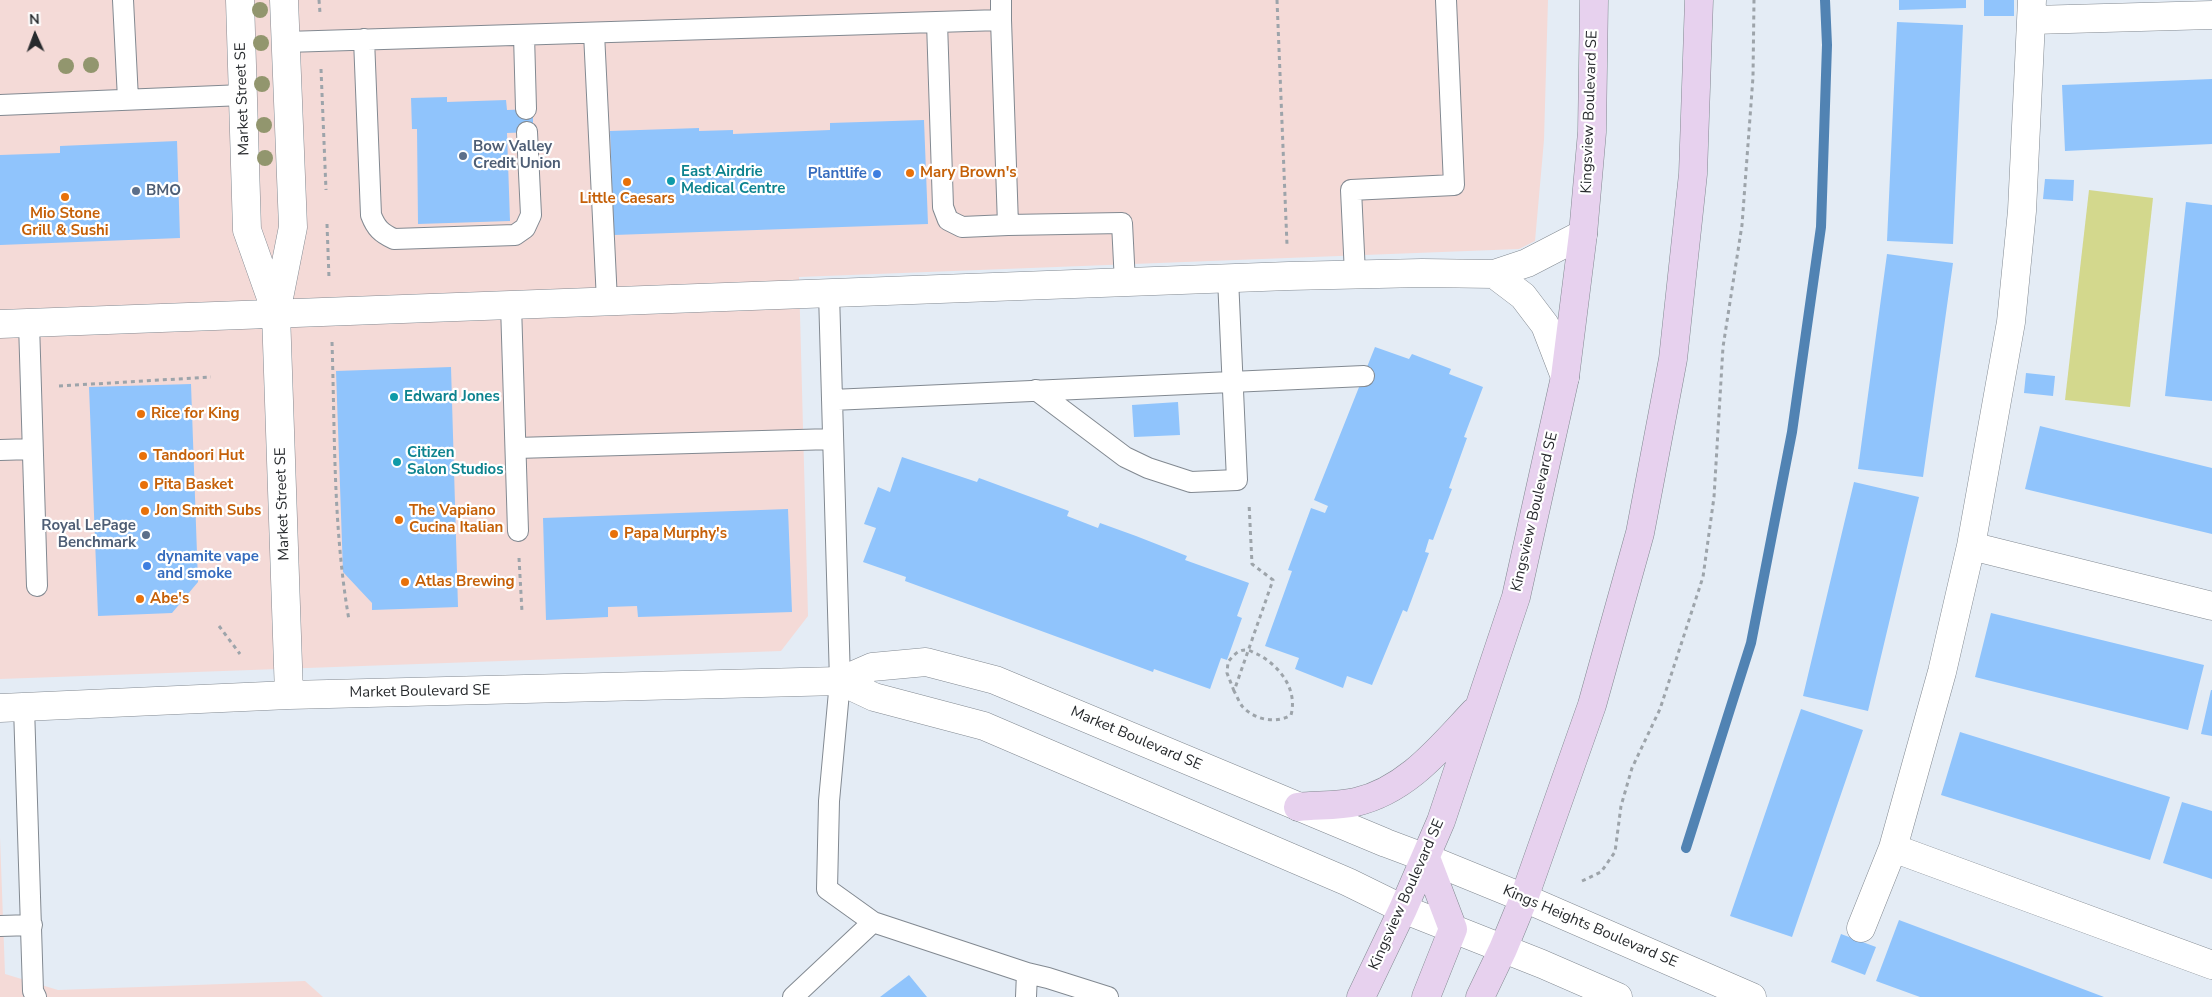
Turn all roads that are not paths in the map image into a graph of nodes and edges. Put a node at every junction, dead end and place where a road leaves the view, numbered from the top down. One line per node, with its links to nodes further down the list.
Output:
1 (123, 0): 17 (lane)
2 (240, 0): 16 (street, Market Street SE)
3 (284, 0): 15 (street, Market Street SE)
4 (1001, 0): 10 (lane)
5 (1446, 0): 23 (lane)
6 (1594, 0): 22 (main road, Kingsview Boulevard SE)
7 (1699, 0): 53 (main road)
8 (2032, 10): 9 (street); 43 (street)
9 (2212, 15)
10 (1001, 20): 11 (lane); 21 (lane)
11 (937, 22): 12 (lane); 21 (lane)
12 (594, 33): 13 (lane); 28 (lane)
13 (524, 35): 14 (lane); 19 (lane)
14 (364, 39): 15 (lane); 20 (lane)
15 (286, 42): 30 (street, Market Street SE)
16 (243, 95): 17 (lane); 30 (street, Market Street SE)
17 (128, 99): 18 (lane)
18 (0, 105)
19 (526, 109)
20 (527, 132)
21 (1008, 225): 26 (lane)
22 (1583, 234): 24 (street); 34 (main road, Kingsview Boulevard SE)
23 (1355, 274): 24 (street); 25 (street)
24 (1494, 274): 34 (street)
25 (1228, 278): 26 (street); 35 (lane)
26 (1126, 283): 27 (street)
27 (829, 293): 28 (street); 37 (lane)
28 (607, 301): 29 (street)
29 (512, 305): 30 (street); 39 (lane)
30 (276, 313): 31 (street); 47 (street, Market Street SE)
31 (29, 323): 32 (street); 40 (lane)
32 (0, 324)
33 (1364, 376): 35 (lane)
34 (1564, 377): 48 (main road, Kingsview Boulevard SE)
35 (1232, 382): 36 (lane); 36 (lane)
36 (1036, 390): 37 (lane)
37 (832, 400): 38 (lane)
38 (833, 439): 39 (lane); 46 (lane)
39 (516, 448): 42 (lane)
40 (32, 449): 41 (lane); 44 (lane)
41 (0, 450)
42 (518, 531)
43 (1971, 546): 45 (street); 51 (street)
44 (37, 586)
45 (2212, 606)
46 (840, 681): 47 (street, Market Boulevard SE); 50 (street, Market Boulevard SE); 54 (street, Market Boulevard SE); 55 (lane)
47 (289, 695): 49 (street, Market Boulevard SE)
48 (1480, 705): 50 (main road); 52 (main road, Kingsview Boulevard SE)
49 (12, 707): 56 (lane)
50 (1298, 807): 52 (street, Market Boulevard SE)
51 (1893, 848): 58 (street); 61 (street)
52 (1426, 858): 53 (street, Kings Heights Boulevard SE); 54 (main road, Kingsview Boulevard SE); 59 (main road)
53 (1524, 898): 60 (main road); 71 (street, Kings Heights Boulevard SE)
54 (1403, 909): 59 (street); 67 (main road, Kingsview Boulevard SE)
55 (873, 922): 62 (lane); 64 (lane)
56 (32, 925): 57 (lane); 63 (lane)
57 (0, 926)
58 (1861, 928)
59 (1454, 929): 60 (street); 68 (main road)
60 (1503, 949): 69 (main road); 70 (street)
61 (2212, 965)
62 (1027, 973): 65 (lane); 66 (lane)
63 (36, 997)
64 (793, 997)
65 (1026, 997)
66 (1108, 997)
67 (1361, 997)
68 (1426, 997)
69 (1480, 997)
70 (1618, 997)
71 (1752, 997)

